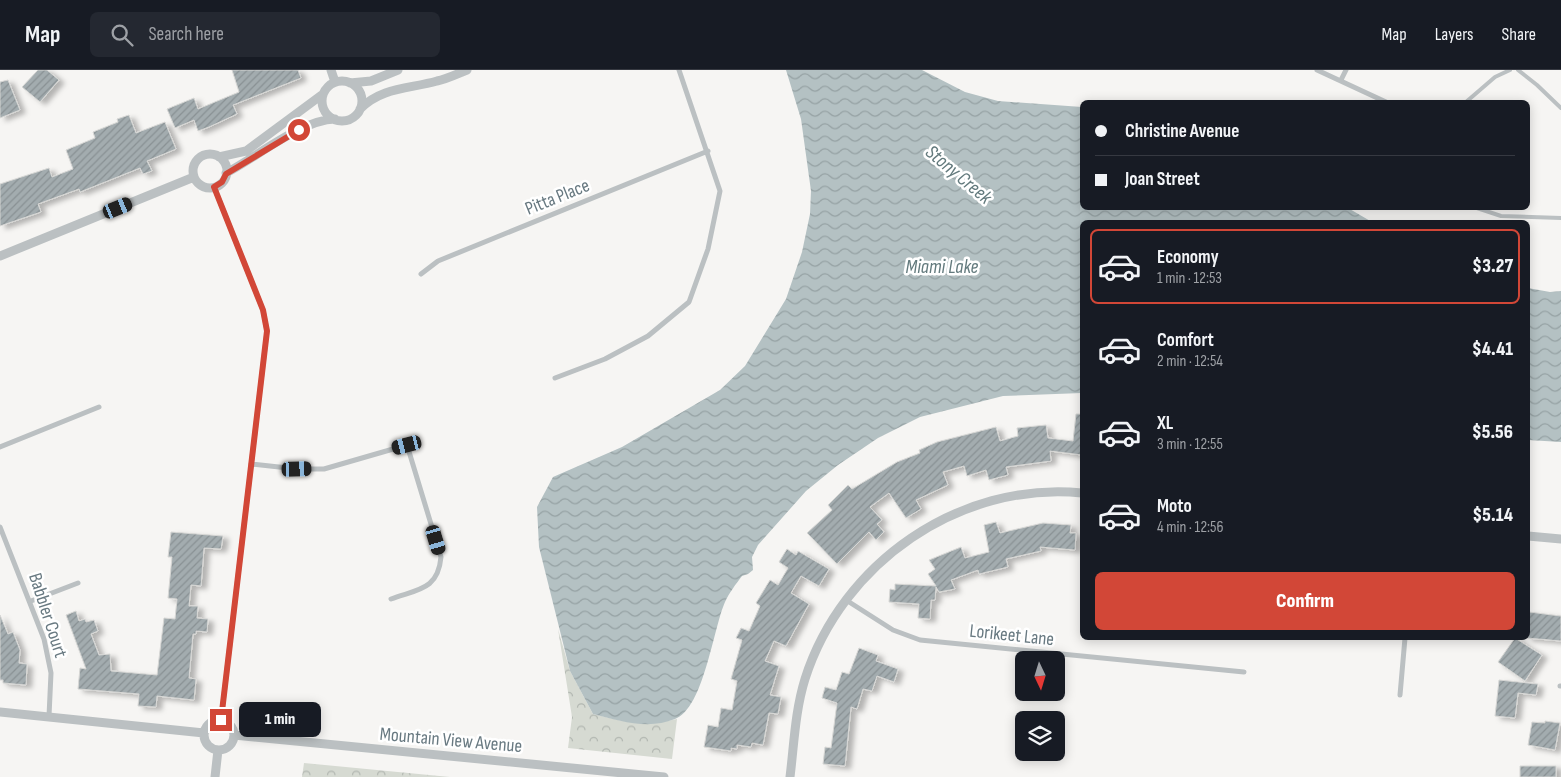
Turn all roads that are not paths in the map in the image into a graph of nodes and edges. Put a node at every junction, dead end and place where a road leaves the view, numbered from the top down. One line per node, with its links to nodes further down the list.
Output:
1 (331, 70): 10 (street)
2 (398, 70): 11 (street)
3 (467, 70): 16 (street)
4 (679, 70): 18 (street)
5 (1317, 70): 9 (street)
6 (1346, 70): 9 (street)
7 (1510, 70): 14 (lane)
8 (1518, 70): 15 (lane)
9 (1341, 80): 13 (street)
10 (335, 82): 11 (street); 12 (street)
11 (350, 83): 16 (street)
12 (323, 94): 17 (street); 19 (street)
13 (1382, 100)
14 (1468, 100)
15 (1561, 108)
16 (360, 109): 17 (street)
17 (335, 119): 20 (street)
18 (708, 151): 26 (street, Pitta Place); 27 (street)
19 (219, 157): 20 (street); 21 (street)
20 (226, 174): 22 (street)
21 (194, 177): 22 (street); 25 (street)
22 (214, 187): 30 (street)
23 (1484, 210): 24 (lane)
24 (1561, 218)
25 (0, 256)
26 (421, 274)
27 (555, 378)
28 (99, 407): 29 (street)
29 (0, 448)
30 (251, 464): 36 (street); 44 (street)
31 (1080, 493): 37 (street)
32 (0, 527): 38 (street, Babbler Court)
33 (1530, 536): 34 (street)
34 (1561, 539)
35 (78, 583): 38 (street)
36 (391, 598)
37 (846, 600): 40 (street, Lorikeet Lane); 50 (street)
38 (31, 601): 43 (street, Babbler Court)
39 (1405, 640): 41 (street)
40 (1244, 672)
41 (1400, 695)
42 (0, 712): 43 (street)
43 (49, 716): 45 (street)
44 (221, 720): 45 (street); 46 (street)
45 (204, 733): 47 (street)
46 (234, 735): 47 (street); 49 (street, Mountain View Avenue)
47 (218, 750): 48 (street)
48 (215, 777)
49 (664, 777)
50 (790, 777)

